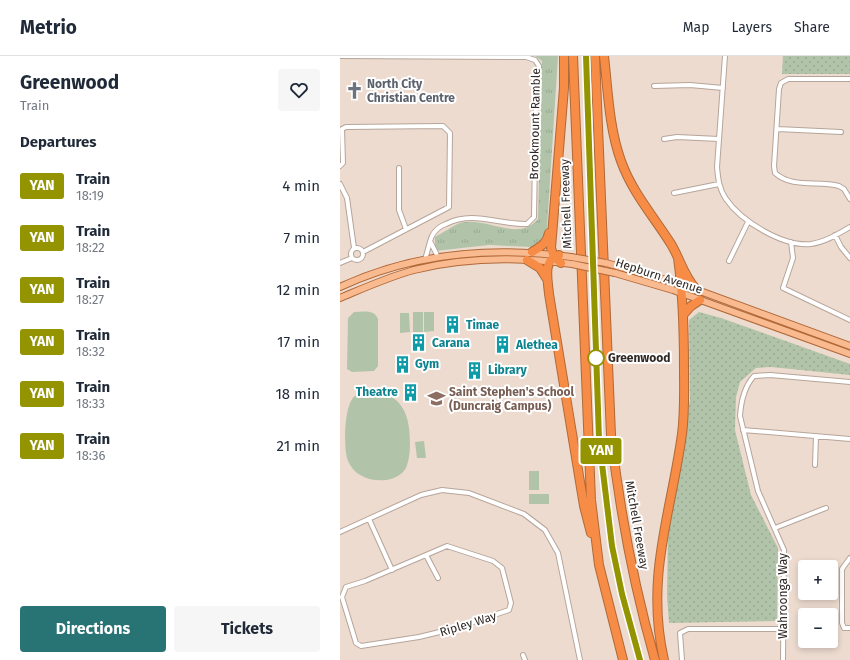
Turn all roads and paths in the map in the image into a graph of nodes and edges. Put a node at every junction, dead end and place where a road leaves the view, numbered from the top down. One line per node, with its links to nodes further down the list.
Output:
1 (340, 56): 26 (street, Brookmount Ramble)
2 (564, 56): 20 (highway)
3 (572, 56): 63 (highway, Mitchell Freeway)
4 (595, 56): 72 (highway, Mitchell Freeway)
5 (604, 56): 33 (highway)
6 (725, 56): 9 (street)
7 (850, 79): 10 (street)
8 (654, 86): 9 (street)
9 (723, 88): 13 (street)
10 (777, 129): 11 (street); 19 (street)
11 (841, 132)
12 (664, 139): 13 (street)
13 (718, 139): 17 (street)
14 (340, 166): 23 (street)
15 (399, 168): 23 (street)
16 (340, 184): 27 (street)
17 (719, 184): 18 (street); 21 (street)
18 (674, 193)
19 (850, 199)
20 (552, 222): 29 (highway); 32 (highway)
21 (748, 222): 25 (street); 37 (street)
22 (850, 227): 24 (street)
23 (406, 229): 28 (street)
24 (835, 235): 25 (street); 34 (street)
25 (791, 242): 47 (street)
26 (431, 243): 30 (street); 35 (street, Brookmount Ramble)
27 (354, 248): 28 (street); 31 (street)
28 (363, 252): 31 (street)
29 (532, 252): 30 (main road, Hepburn Avenue); 32 (main road, Hepburn Avenue)
30 (438, 257): 35 (main road, Hepburn Avenue)
31 (352, 258): 38 (street)
32 (555, 258): 36 (main road, Hepburn Avenue); 39 (highway); 40 (main road, Hepburn Avenue, bridge); 43 (main road, Hepburn Avenue, bridge)
33 (678, 258): 40 (highway); 42 (highway)
34 (850, 258)
35 (425, 259): 41 (main road, Hepburn Avenue)
36 (527, 260): 39 (highway); 44 (main road, Hepburn Avenue)
37 (729, 261)
38 (340, 263)
39 (548, 282): 63 (highway)
40 (681, 284): 42 (main road, Hepburn Avenue); 43 (highway)
41 (340, 287)
42 (696, 289): 48 (main road, Hepburn Avenue)
43 (682, 294): 45 (main road, Hepburn Avenue); 46 (highway)
44 (340, 298)
45 (700, 300): 46 (highway); 49 (main road, Hepburn Avenue)
46 (683, 315): 73 (highway)
47 (850, 320)
48 (797, 326): 49 (main road); 50 (main road, Hepburn Avenue)
49 (821, 344): 51 (main road, Hepburn Avenue)
50 (850, 346)
51 (850, 354)
52 (850, 382): 53 (street, Wahroonga Way)
53 (743, 430): 54 (street); 59 (street, Wahroonga Way)
54 (816, 436): 55 (street); 56 (street)
55 (850, 439)
56 (815, 465)
57 (826, 508): 59 (street)
58 (369, 519): 60 (street); 64 (street); 70 (street)
59 (775, 528): 67 (street, Wahroonga Way)
60 (340, 532)
61 (426, 554): 64 (street, Ripley Way); 64 (street, Ripley Way); 65 (street)
62 (850, 558): 66 (street)
63 (599, 565): 71 (highway, Mitchell Freeway)
64 (392, 570)
65 (438, 578)
66 (850, 628)
67 (784, 629): 74 (street); 75 (street, Wahroonga Way)
68 (523, 655): 69 (street)
69 (525, 660)
70 (580, 660)
71 (623, 660)
72 (656, 660)
73 (664, 660)
74 (682, 660)
75 (784, 660)

